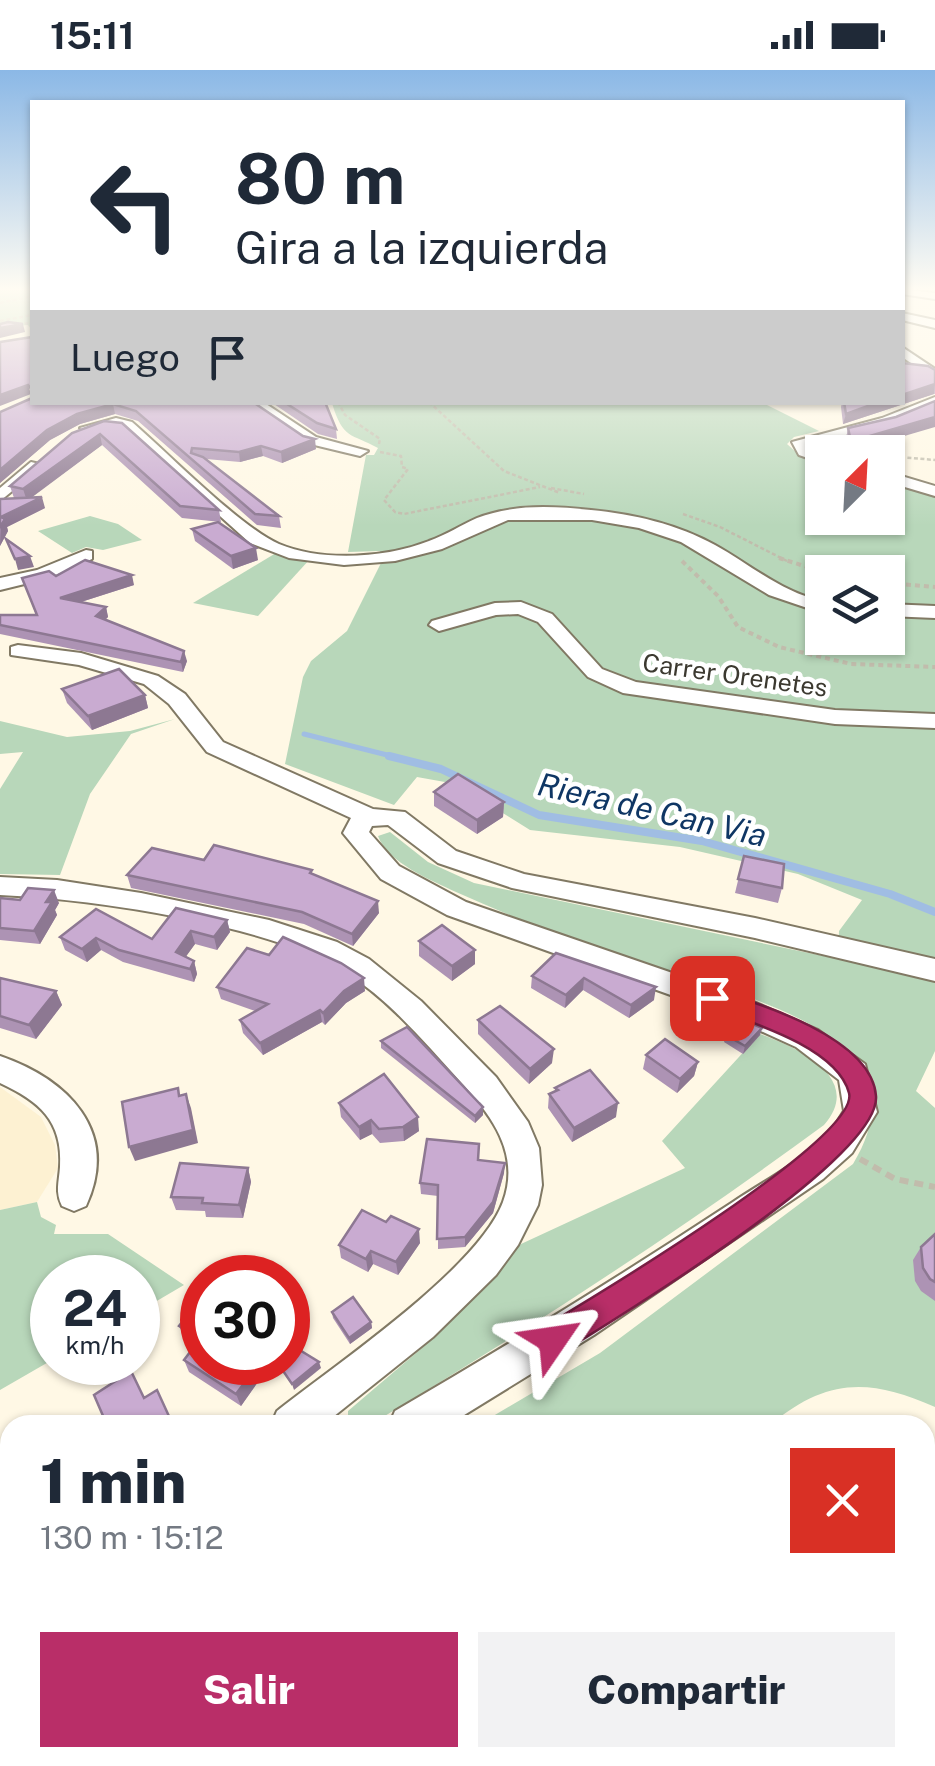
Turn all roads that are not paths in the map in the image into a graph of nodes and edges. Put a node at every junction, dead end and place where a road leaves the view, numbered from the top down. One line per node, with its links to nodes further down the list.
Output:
1 (935, 401): 3 (street)
2 (257, 405): 4 (street)
3 (828, 435)
4 (366, 451)
5 (905, 482): 6 (street)
6 (935, 490)
7 (0, 496): 10 (street)
8 (86, 555): 9 (street)
9 (0, 584)
10 (805, 600)
11 (905, 611): 12 (street)
12 (935, 612)
13 (439, 625): 15 (street, Carrer Orenetes)
14 (18, 651): 16 (street)
15 (935, 722)
16 (370, 817): 18 (street); 22 (street)
17 (0, 886): 21 (street)
18 (935, 970)
19 (0, 1070): 20 (street)
20 (74, 1195)
21 (304, 1415)
22 (426, 1415)

